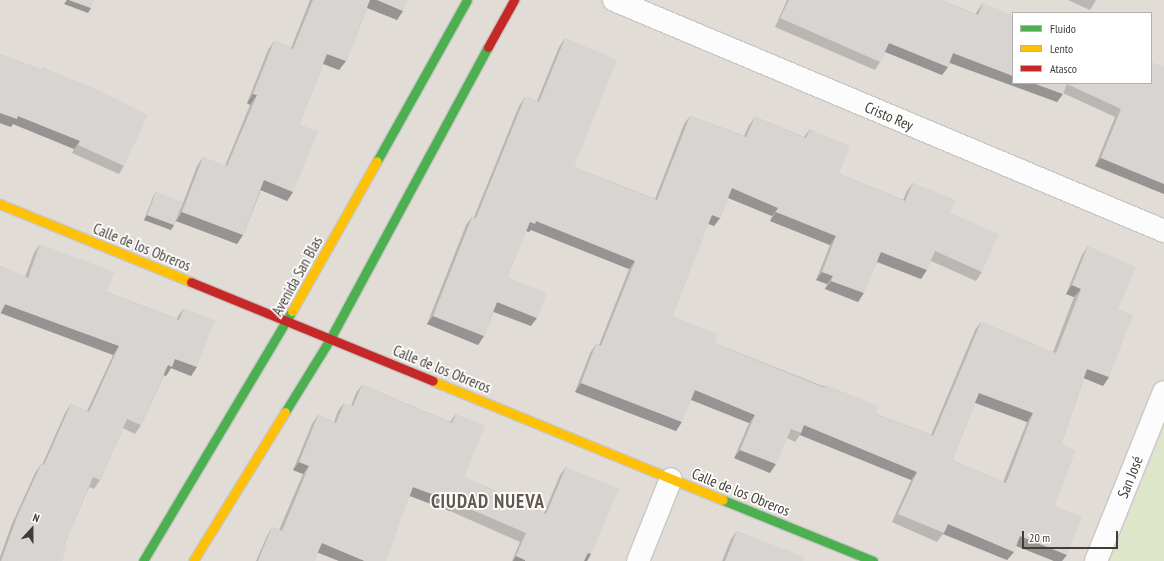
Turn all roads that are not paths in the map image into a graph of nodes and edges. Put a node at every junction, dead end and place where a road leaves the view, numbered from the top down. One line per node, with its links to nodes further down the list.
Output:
1 (467, 0): 6 (street, Avenida San Blas)
2 (514, 0): 7 (street)
3 (614, 0): 5 (street, Cristo Rey)
4 (0, 204): 6 (street, Calle de los Obreros)
5 (1164, 231)
6 (287, 322): 7 (street, Calle de los Obreros); 10 (street, Avenida San Blas)
7 (330, 339): 9 (street, Calle de los Obreros); 11 (street)
8 (1164, 392): 14 (street, San José)
9 (671, 478): 12 (street); 13 (street, Calle de los Obreros)
10 (143, 561)
11 (193, 561)
12 (638, 561)
13 (872, 561)
14 (1096, 561)

